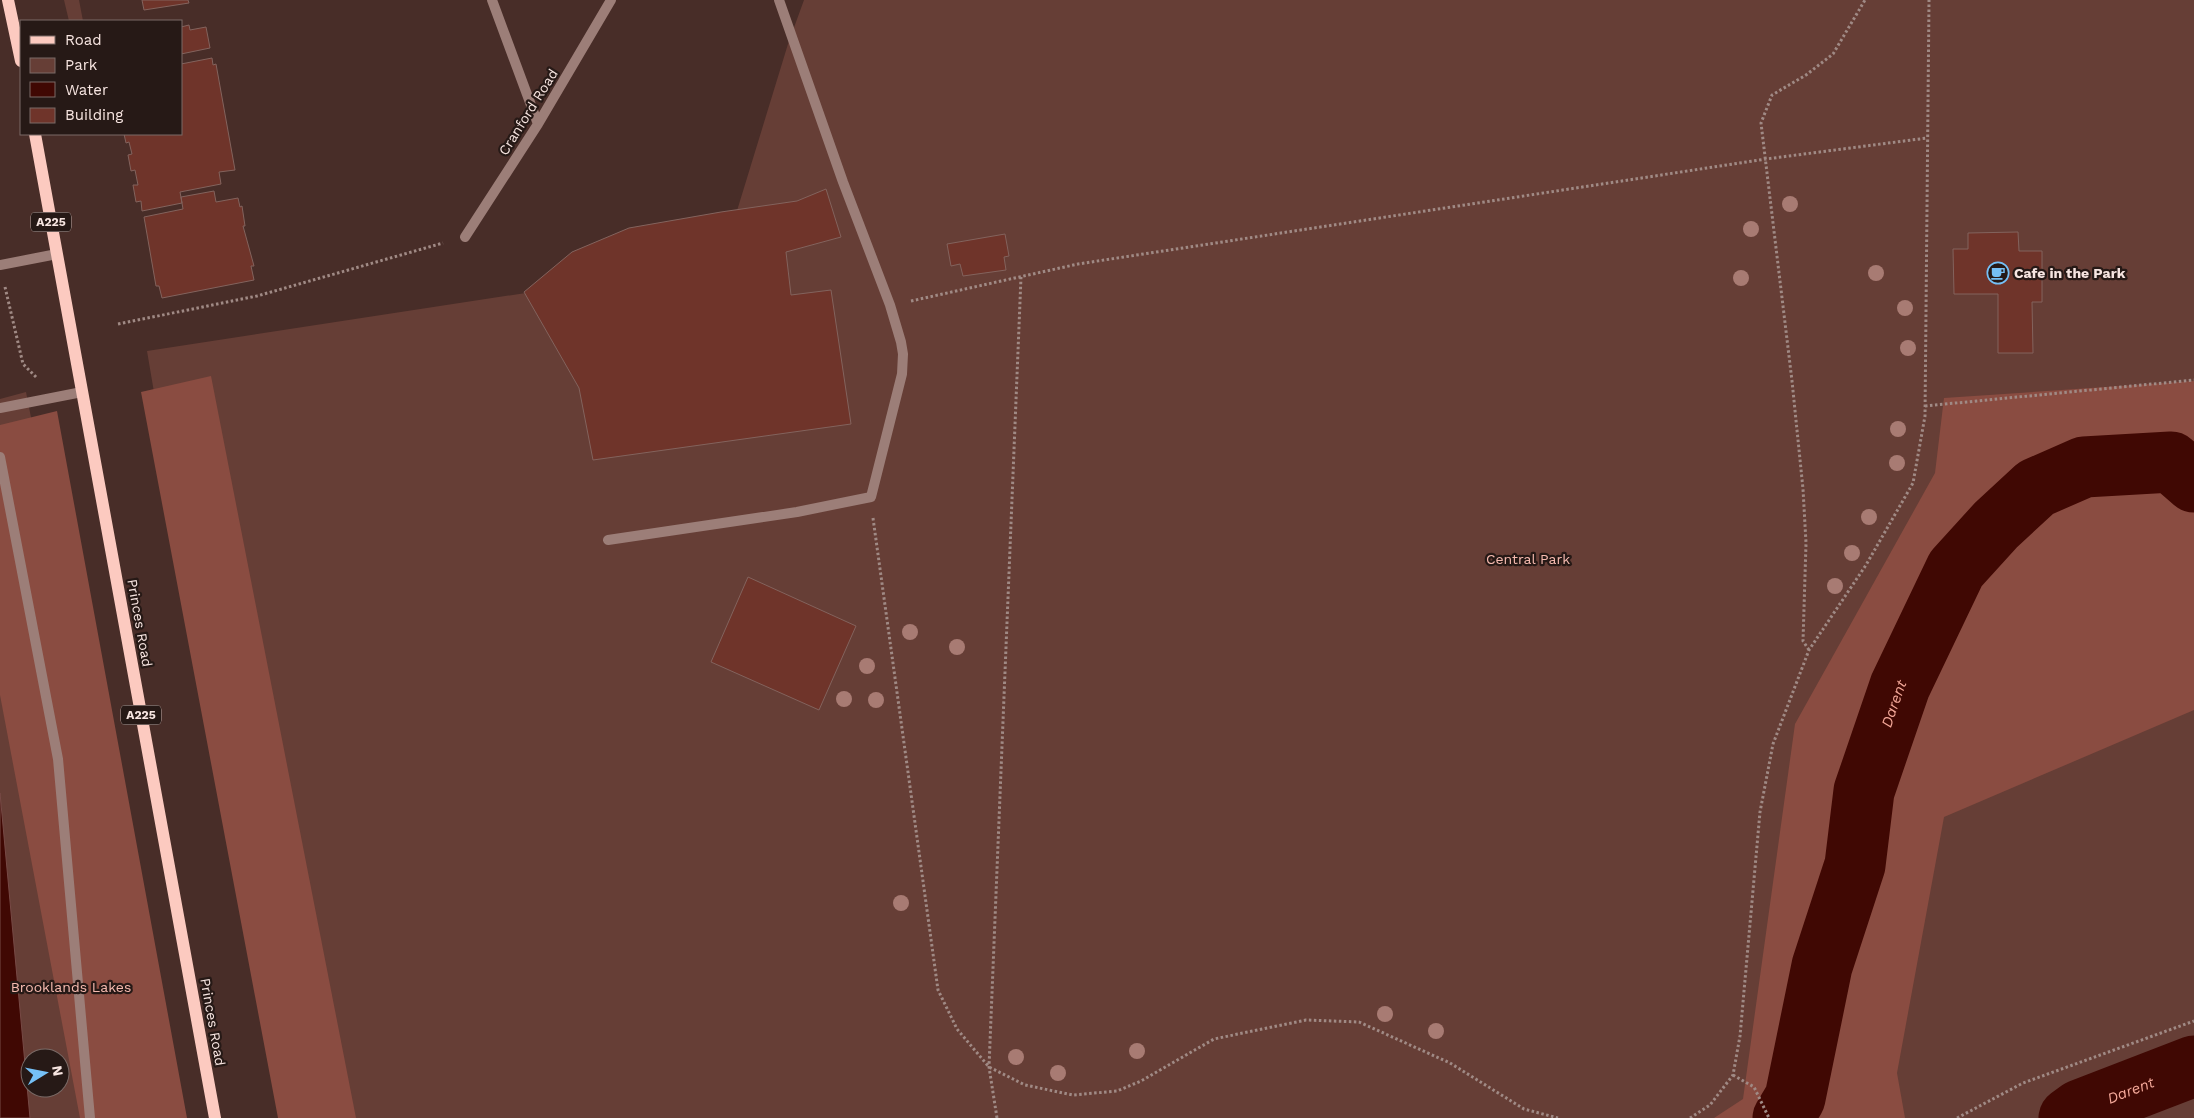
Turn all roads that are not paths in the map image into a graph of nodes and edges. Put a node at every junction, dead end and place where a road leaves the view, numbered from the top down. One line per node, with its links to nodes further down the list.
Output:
1 (8, 0): 5 (main road)
2 (492, 0): 6 (street)
3 (612, 0): 6 (street, Cranford Road)
4 (779, 0): 14 (street)
5 (20, 55)
6 (538, 124): 8 (street, Cranford Road)
7 (35, 135): 9 (main road, Princes Road / A225)
8 (465, 237)
9 (57, 254): 10 (street); 11 (main road, Princes Road / A225)
10 (0, 265)
11 (82, 392): 12 (street); 16 (main road, Princes Road / A225)
12 (0, 408)
13 (0, 457): 15 (street)
14 (608, 540)
15 (90, 1118)
16 (215, 1118)

